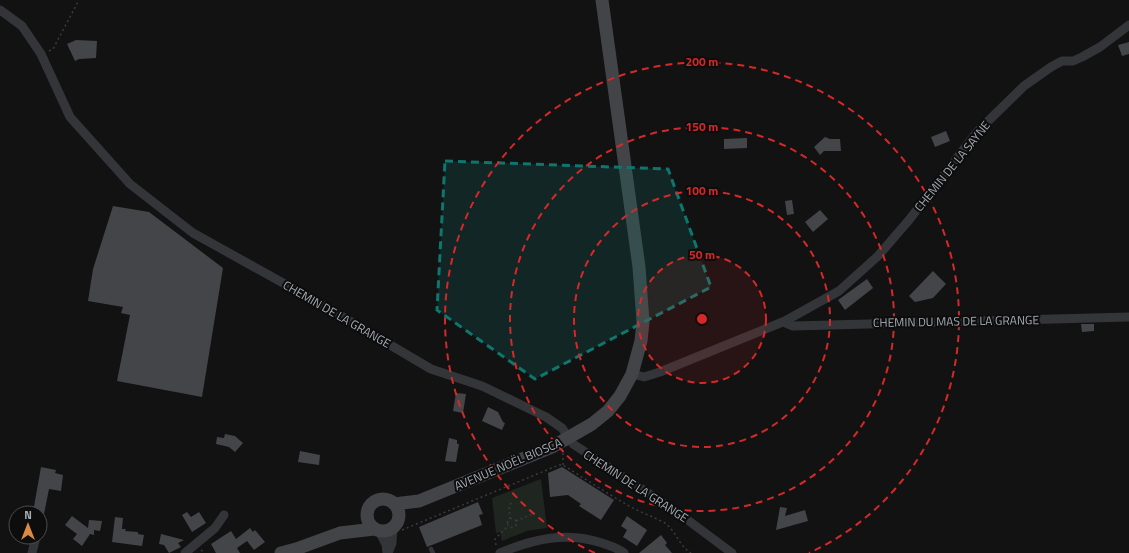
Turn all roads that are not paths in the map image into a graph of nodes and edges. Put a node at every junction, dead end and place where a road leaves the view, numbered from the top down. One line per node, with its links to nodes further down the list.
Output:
1 (602, 0): 6 (main road, AVENUE NOËL BIOSCA)
2 (0, 10): 7 (street, CHEMIN DE LA GRANGE)
3 (1129, 26): 5 (street, CHEMIN DE LA SAYNE)
4 (1129, 317): 5 (street, CHEMIN DU MAS DE LA GRANGE)
5 (785, 321): 6 (street, CHEMIN DE LA SAYNE)
6 (632, 374): 7 (main road, AVENUE NOËL BIOSCA)
7 (571, 441): 8 (main road, AVENUE NOËL BIOSCA); 21 (street, CHEMIN DE LA GRANGE)
8 (419, 501): 9 (main road); 12 (main road)
9 (394, 504): 11 (main road); 12 (main road)
10 (224, 515): 17 (street)
11 (366, 515): 13 (main road); 14 (main road)
12 (396, 524): 13 (main road); 19 (street)
13 (377, 530): 14 (main road); 19 (street)
14 (340, 533): 16 (main road)
15 (498, 549): 20 (street)
16 (294, 551): 18 (main road)
17 (185, 553)
18 (281, 553)
19 (387, 553)
20 (624, 553)
21 (732, 553)

